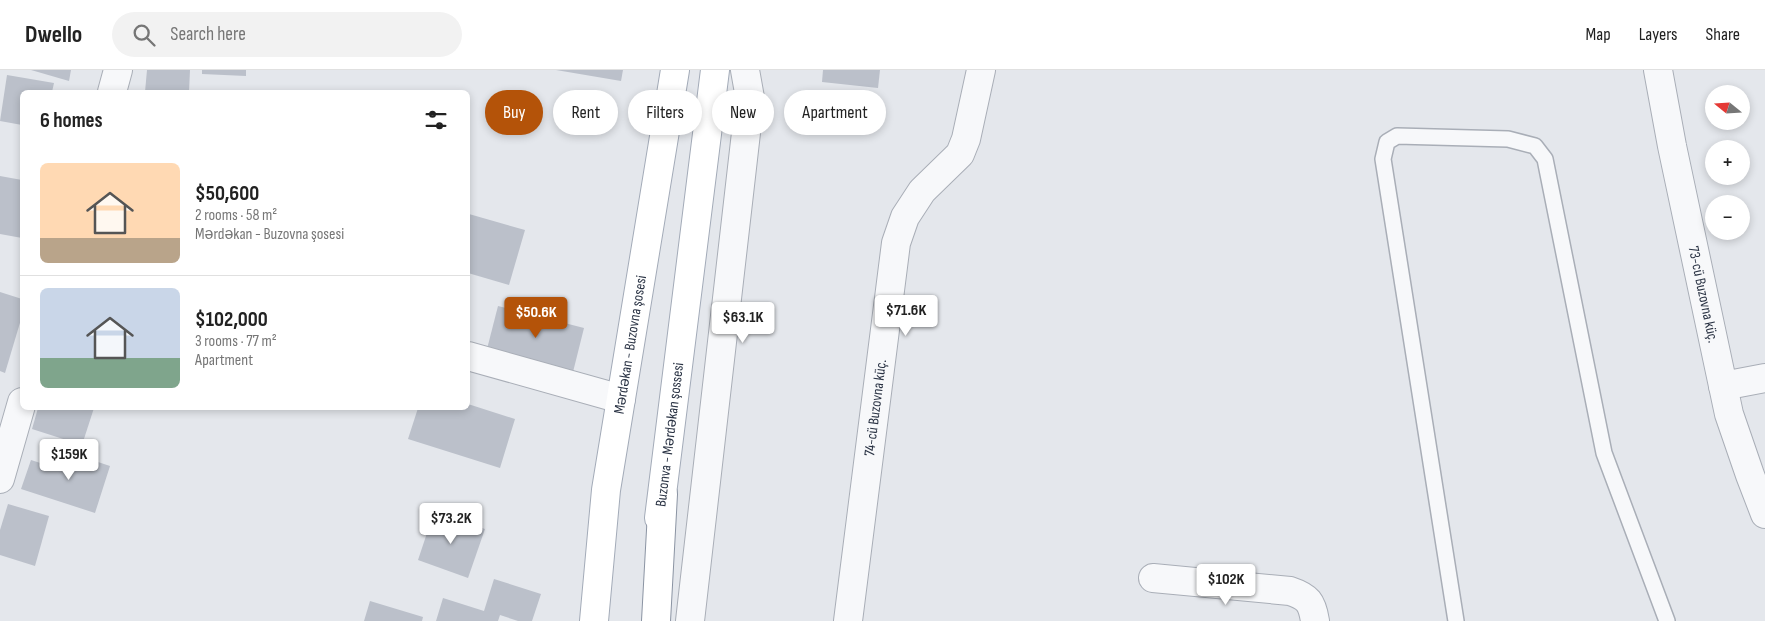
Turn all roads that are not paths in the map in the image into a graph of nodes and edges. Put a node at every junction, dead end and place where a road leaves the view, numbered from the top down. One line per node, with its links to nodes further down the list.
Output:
1 (118, 70): 7 (street)
2 (674, 70): 11 (main road, Mərdəkan - Buzovna şosesi)
3 (715, 70): 15 (main road, Buzonva - Mərdəkan şossesi)
4 (745, 70): 22 (street)
5 (981, 70): 23 (street, 74-cü Buzovna küç.)
6 (1658, 70): 10 (street, 73-cü Buzovna küç.)
7 (113, 90)
8 (470, 357): 11 (street)
9 (1765, 378): 10 (street)
10 (1723, 386): 16 (street, 73-cü Buzovna küç.)
11 (622, 399): 14 (main road, Mərdəkan - Buzovna şosesi)
12 (20, 409): 13 (street)
13 (1, 475)
14 (606, 490): 18 (main road); 19 (main road, Mərdəkan - Buzovna şosesi)
15 (663, 494): 20 (main road, Buzonva - Mərdəkan şossesi); 21 (main road)
16 (1765, 514)
17 (1153, 578): 24 (street)
18 (578, 621)
19 (594, 621)
20 (643, 621)
21 (656, 621)
22 (690, 621)
23 (848, 621)
24 (1315, 621)
25 (1456, 621): 26 (lane)
26 (1667, 621)

